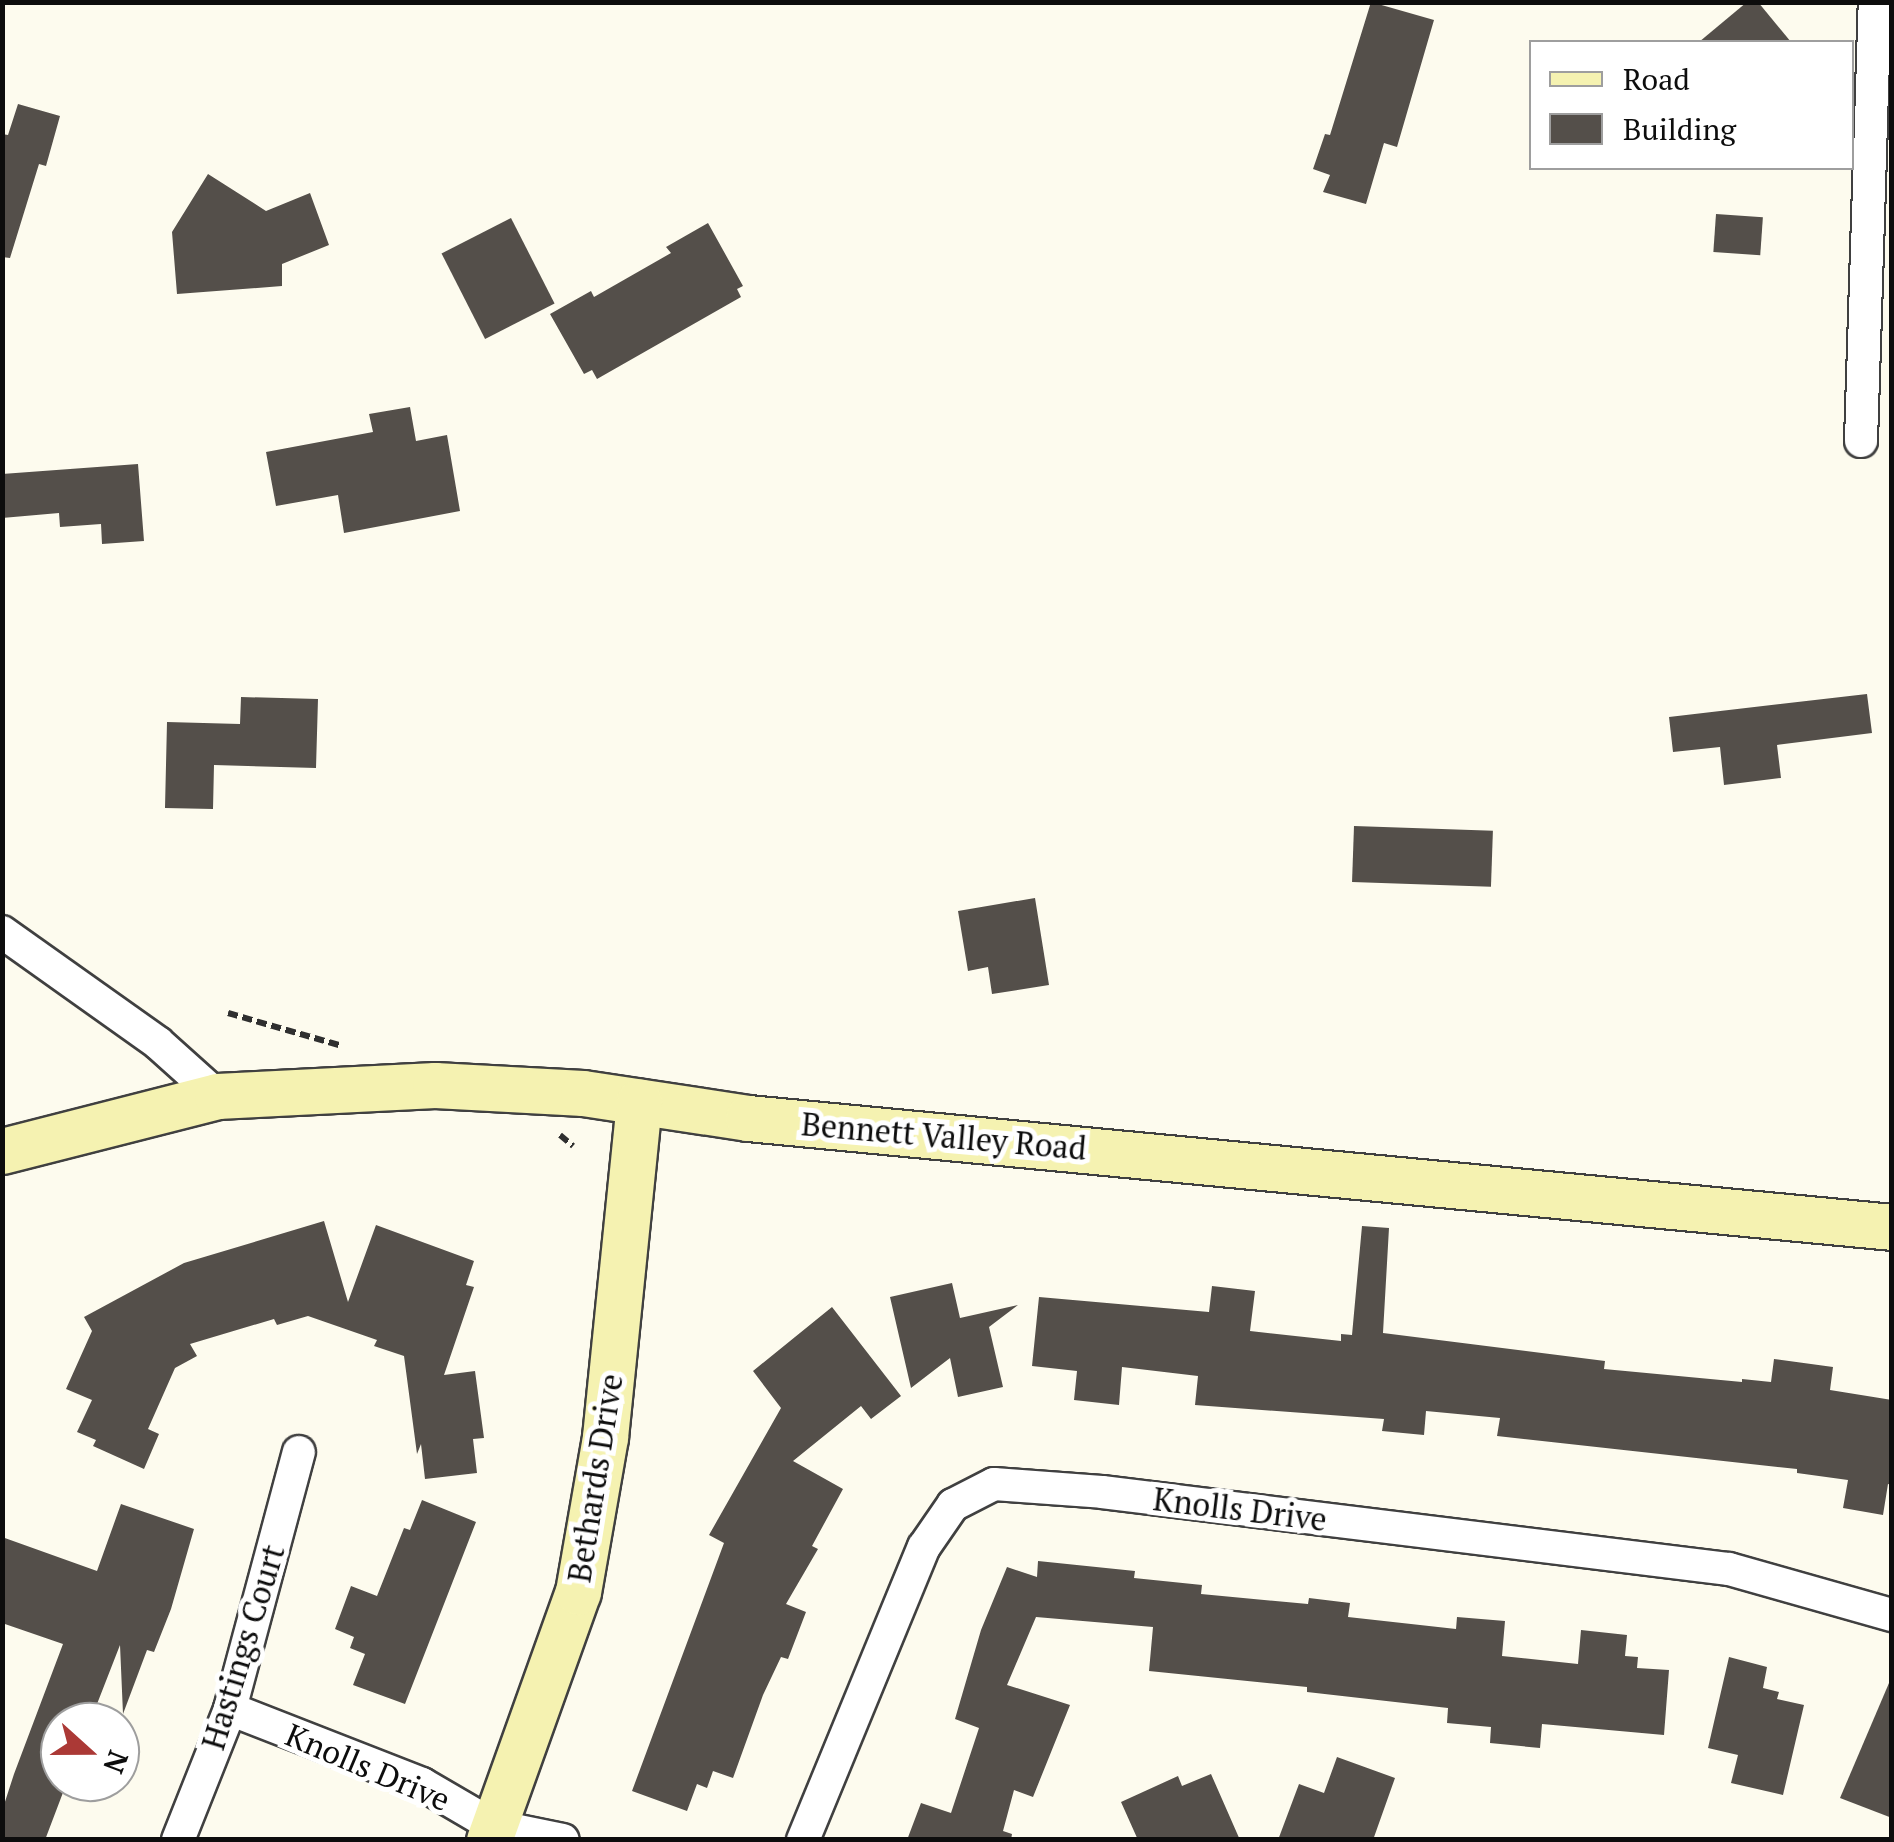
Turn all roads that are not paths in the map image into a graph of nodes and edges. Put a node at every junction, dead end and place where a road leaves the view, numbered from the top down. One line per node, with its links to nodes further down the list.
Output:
1 (1875, 2): 2 (street)
2 (1860, 441)
3 (2, 932): 4 (street)
4 (217, 1096): 5 (street, Bennett Valley Road); 6 (street, Bennett Valley Road)
5 (639, 1102): 7 (street, Bennett Valley Road); 11 (street, Bethards Drive)
6 (2, 1151)
7 (1892, 1227)
8 (299, 1452): 10 (street, Hastings Court)
9 (1892, 1615): 14 (street, Knolls Drive)
10 (230, 1709): 11 (street, Knolls Drive); 12 (street, Hastings Court)
11 (492, 1833): 13 (street, Knolls Drive)
12 (178, 1840)
13 (562, 1840)
14 (803, 1840)

